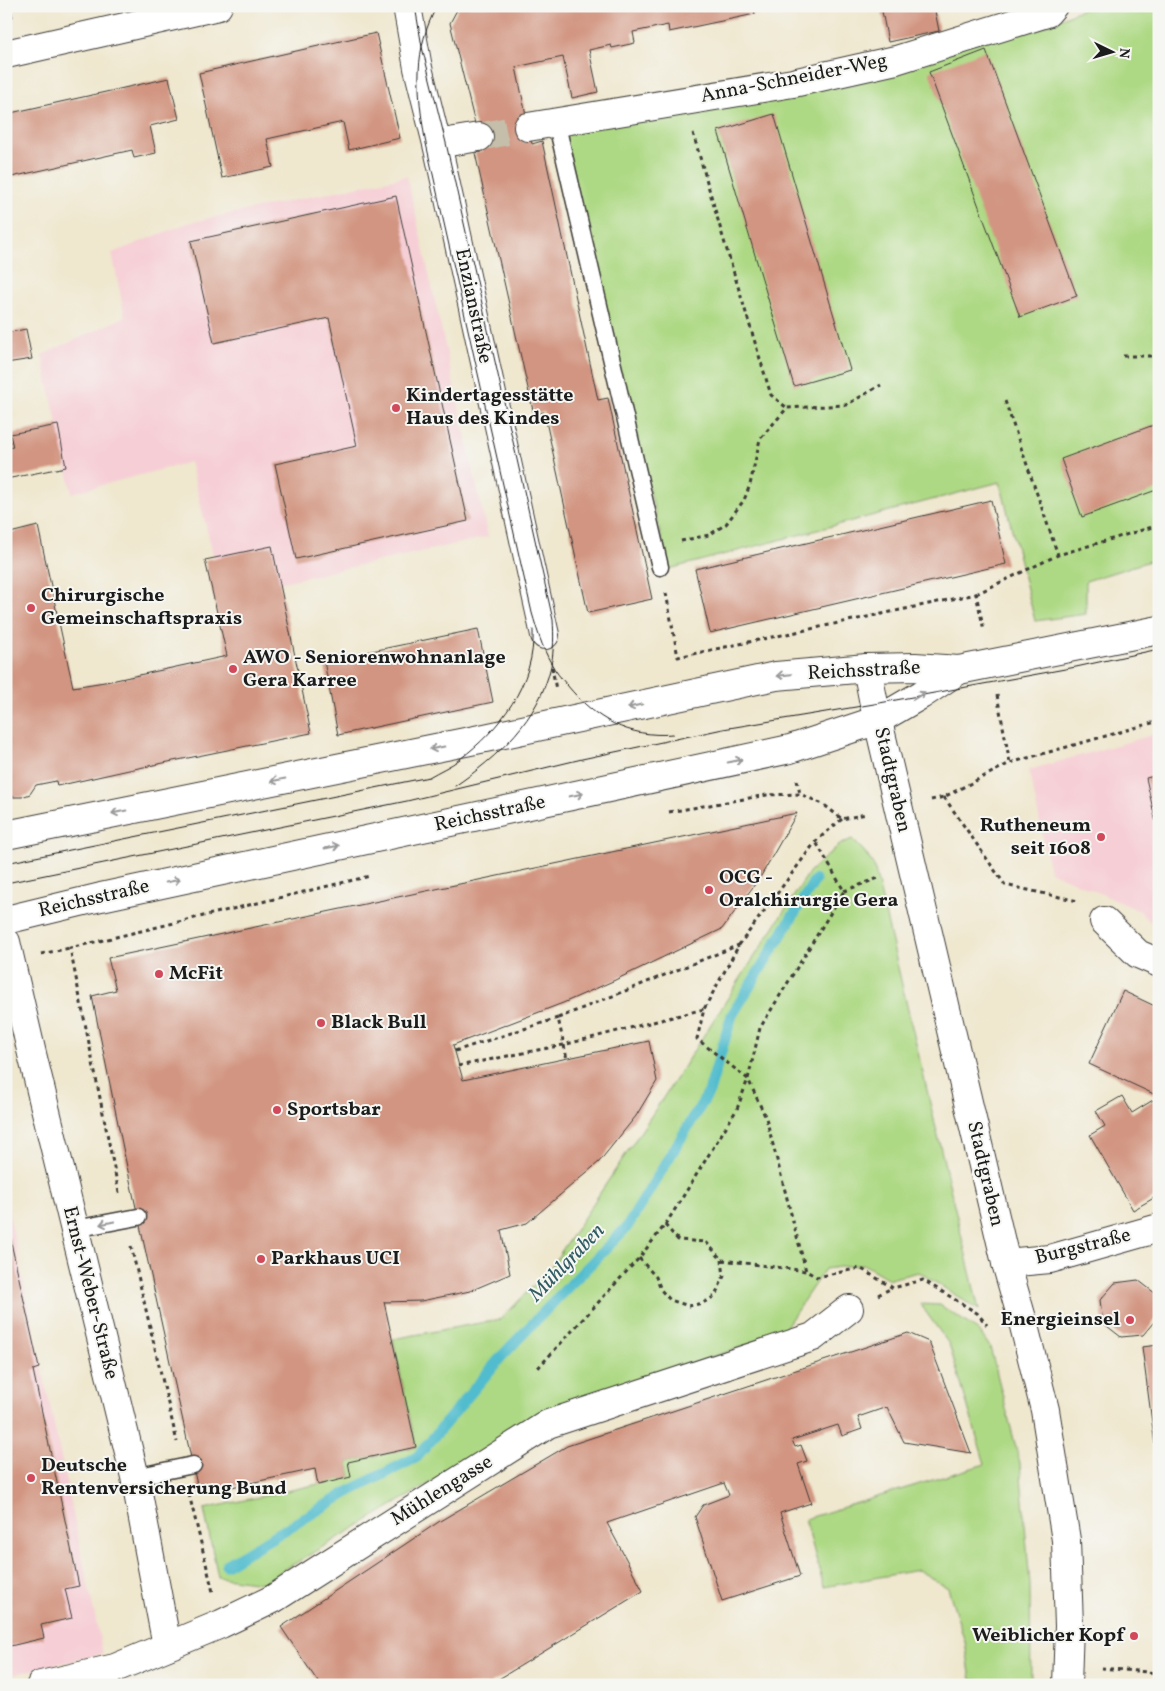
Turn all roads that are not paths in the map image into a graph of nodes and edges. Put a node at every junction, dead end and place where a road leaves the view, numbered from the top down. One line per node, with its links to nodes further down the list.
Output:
1 (218, 6): 4 (street)
2 (407, 6): 8 (street, Enzianstraße)
3 (1053, 6): 5 (street, Anna-Schneider-Weg)
4 (6, 54)
5 (556, 121): 6 (street, Anna-Schneider-Weg); 9 (lane)
6 (528, 127)
7 (478, 137): 8 (street)
8 (437, 144): 11 (street, Enzianstraße)
9 (660, 567)
10 (1159, 630): 13 (street, Reichsstraße)
11 (545, 635)
12 (867, 668): 13 (street, Reichsstraße); 14 (street, Stadtgraben); 15 (street, Reichsstraße, one-way to 15)
13 (959, 670): 14 (street, Reichsstraße, one-way to 13)
14 (878, 720): 16 (street, Reichsstraße, one-way to 14); 23 (street, Stadtgraben)
15 (6, 835)
16 (6, 920)
17 (1104, 921): 19 (street)
18 (6, 942): 22 (street, Ernst-Weber-Straße)
19 (1159, 964)
20 (131, 1218): 22 (lane, one-way to 22)
21 (1159, 1228): 23 (street, Burgstraße)
22 (75, 1229): 26 (street, Ernst-Weber-Straße)
23 (1006, 1263): 28 (street, Stadtgraben)
24 (849, 1309): 27 (street, Mühlengasse)
25 (188, 1466): 26 (lane)
26 (135, 1477): 27 (street, Ernst-Weber-Straße)
27 (167, 1646): 29 (street, Mühlengasse)
28 (1067, 1682)
29 (41, 1685)

